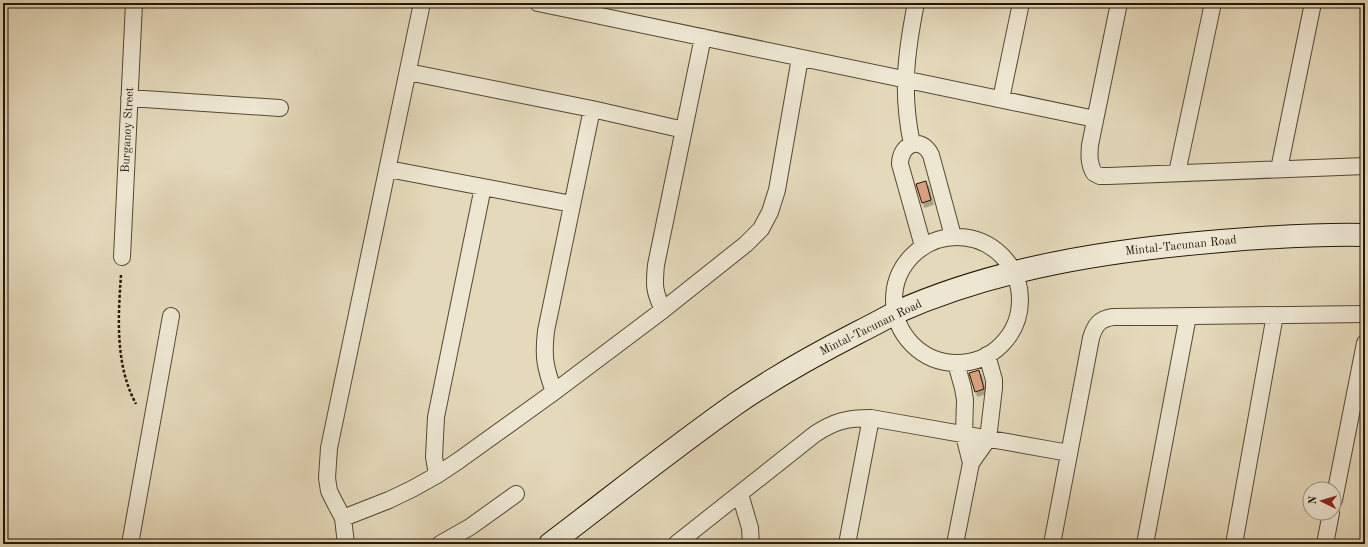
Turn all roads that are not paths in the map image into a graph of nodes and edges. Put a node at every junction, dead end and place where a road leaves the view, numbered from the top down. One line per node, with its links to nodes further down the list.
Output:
1 (134, 3): 13 (street, Burganoy Street)
2 (422, 3): 11 (street)
3 (538, 3): 9 (street)
4 (916, 3): 12 (street)
5 (1021, 3): 14 (street)
6 (1119, 3): 17 (street)
7 (1213, 3): 23 (street)
8 (1313, 3): 22 (street)
9 (703, 37): 10 (street); 18 (street)
10 (800, 58): 12 (street); 31 (street)
11 (408, 72): 16 (street); 21 (street)
12 (905, 79): 14 (street); 19 (street)
13 (129, 98): 15 (street); 29 (street, Burganoy Street)
14 (1001, 99): 17 (street)
15 (280, 108)
16 (592, 108): 18 (street); 25 (street)
17 (1095, 119): 23 (street)
18 (684, 130): 31 (street)
19 (912, 144): 27 (street); 28 (street)
20 (1365, 166): 22 (street)
21 (388, 169): 24 (street); 50 (street)
22 (1279, 169): 23 (street)
23 (1178, 173)
24 (483, 187): 25 (street); 46 (street)
25 (572, 204): 40 (street)
26 (1365, 234): 30 (street, Mintal-Tacunan Road)
27 (954, 236): 28 (street); 30 (street)
28 (923, 246): 32 (street)
29 (122, 257)
30 (1014, 273): 32 (street, Mintal-Tacunan Road); 38 (street)
31 (663, 310): 40 (street)
32 (895, 313): 39 (street); 55 (street, Mintal-Tacunan Road)
33 (1365, 314): 34 (street)
34 (1275, 315): 36 (street); 62 (street)
35 (171, 316): 52 (street)
36 (1188, 316): 44 (street); 61 (street)
37 (1365, 343): 47 (street)
38 (987, 355): 39 (street); 43 (street)
39 (956, 363): 42 (street)
40 (554, 392): 46 (street)
41 (871, 418): 42 (street); 49 (street); 58 (street)
42 (964, 435): 43 (street); 45 (street)
43 (988, 439): 44 (street); 45 (street)
44 (1069, 453): 60 (street)
45 (970, 463): 59 (street)
46 (437, 475): 50 (street)
47 (1338, 481)
48 (516, 494): 54 (street)
49 (740, 494): 56 (street); 57 (street)
50 (344, 518): 53 (street)
51 (1329, 521): 63 (street)
52 (130, 544)
53 (346, 544)
54 (440, 544)
55 (550, 544)
56 (676, 544)
57 (751, 544)
58 (847, 544)
59 (955, 544)
60 (1052, 544)
61 (1145, 544)
62 (1234, 544)
63 (1325, 544)

